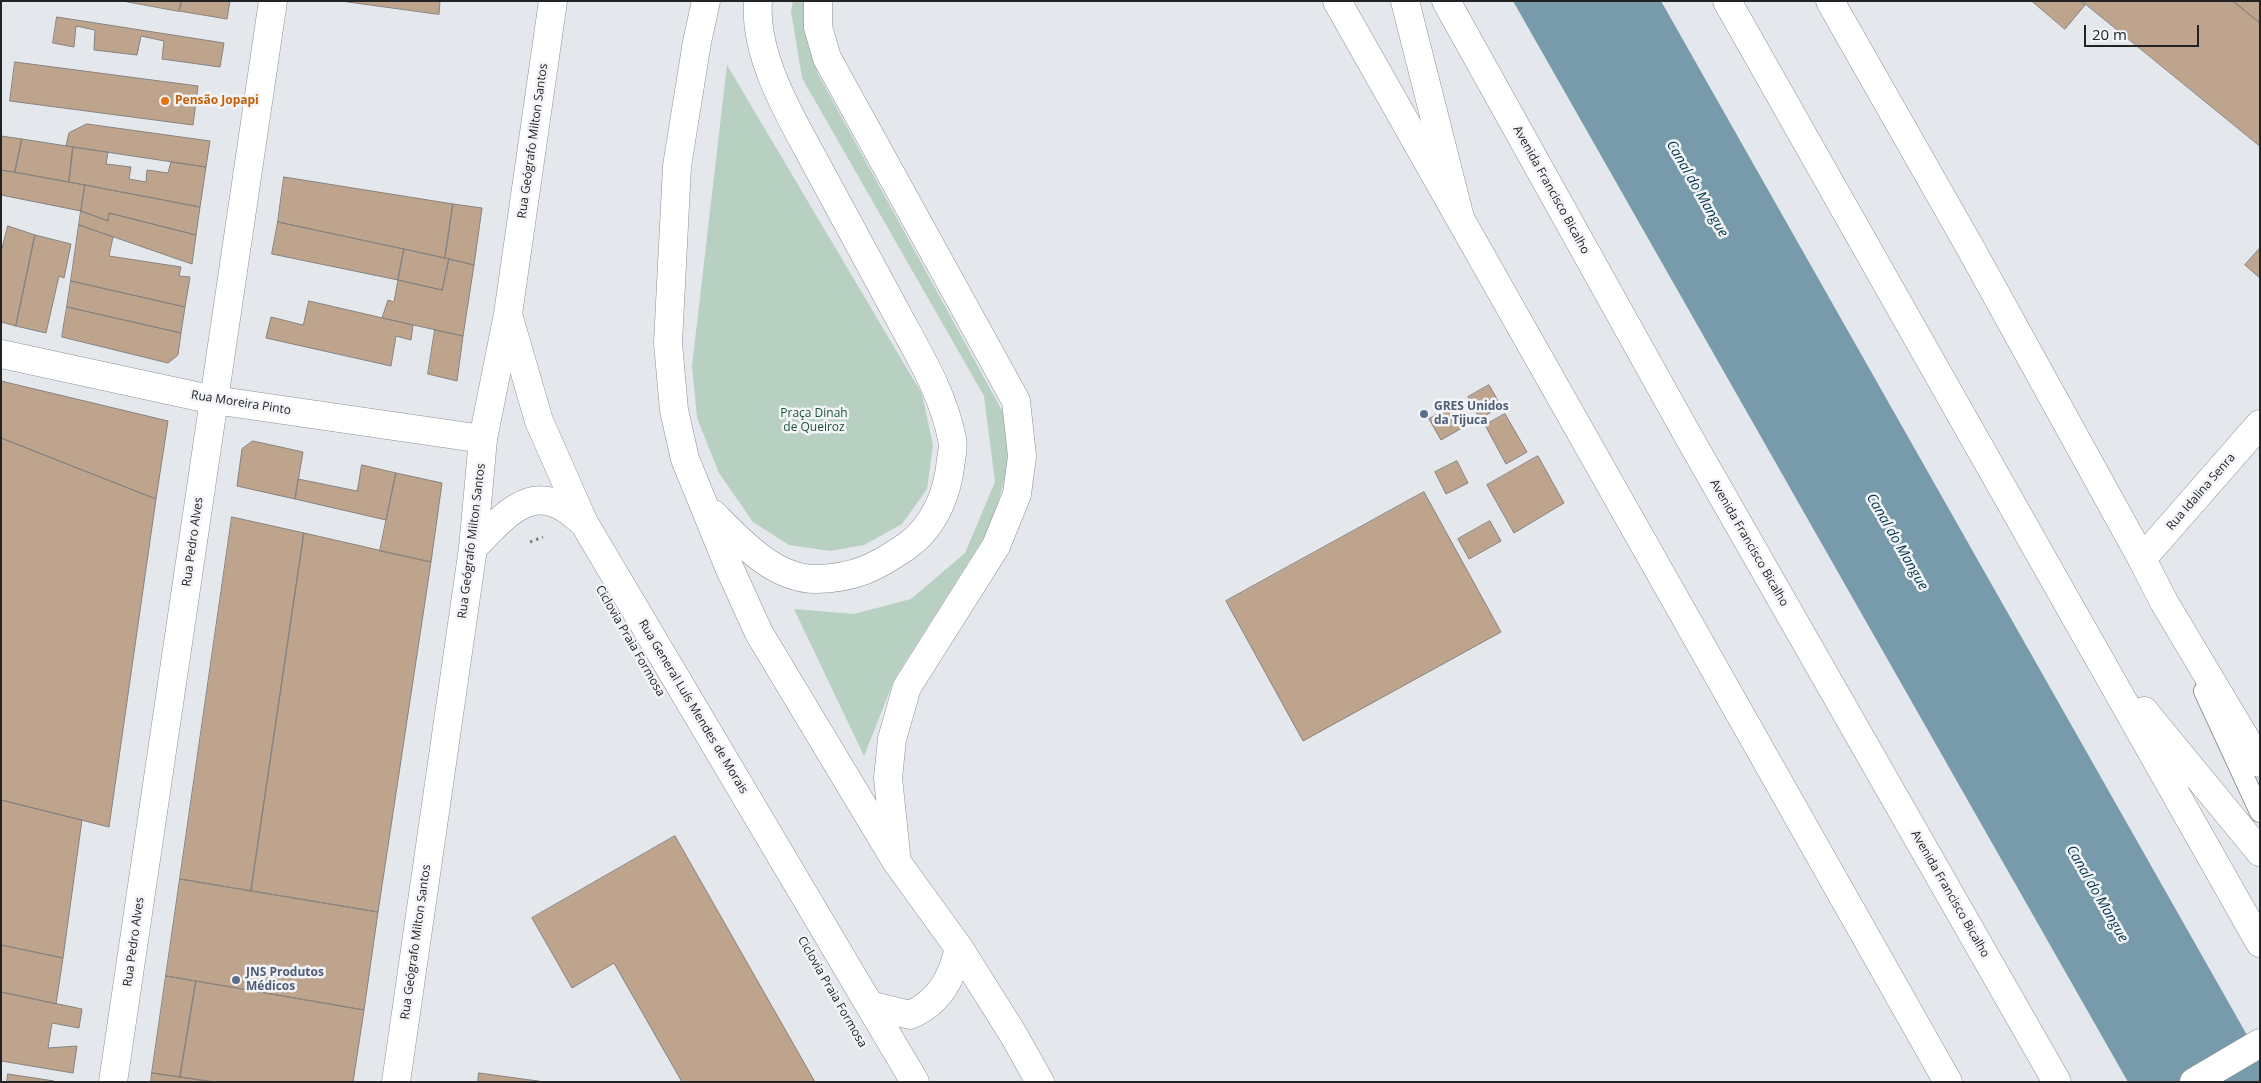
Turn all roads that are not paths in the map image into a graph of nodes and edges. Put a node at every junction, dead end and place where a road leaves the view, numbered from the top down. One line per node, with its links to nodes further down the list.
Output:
1 (273, 1): 16 (main road, Rua Pedro Alves)
2 (553, 1): 14 (main road, Rua Geógrafo Milton Santos)
3 (706, 1): 19 (main road)
4 (758, 1): 19 (main road)
5 (818, 1): 28 (main road)
6 (1337, 1): 13 (main road)
7 (1405, 1): 13 (main road)
8 (1446, 1): 38 (main road, Avenida Francisco Bicalho)
9 (1727, 1): 12 (main road)
10 (1747, 1): 12 (main road)
11 (1830, 1): 22 (main road)
12 (1789, 111): 24 (main road)
13 (1460, 218): 37 (main road)
14 (508, 314): 18 (main road, Rua Geógrafo Milton Santos); 20 (main road, Rua General Luís Mendes de Morais)
15 (1, 354): 16 (main road, Rua Moreira Pinto)
16 (214, 400): 18 (main road, Rua Moreira Pinto); 33 (main road, Rua Pedro Alves)
17 (2260, 424): 22 (main road, Rua Idalina Senra)
18 (484, 439): 21 (main road, Rua Geógrafo Milton Santos)
19 (705, 506): 28 (main road)
20 (584, 523): 21 (main road); 31 (main road, Rua General Luís Mendes de Morais)
21 (473, 548): 34 (main road, Rua Geógrafo Milton Santos)
22 (2142, 559): 23 (main road)
23 (2164, 602): 25 (main road); 26 (lane)
24 (2097, 654): 27 (main road); 29 (main road)
25 (2260, 763)
26 (2260, 812)
27 (2260, 852)
28 (896, 861): 30 (main road)
29 (2260, 943)
30 (958, 948): 31 (main road); 36 (main road)
31 (870, 1005): 35 (main road, Rua General Luís Mendes de Morais)
32 (2260, 1043): 39 (main road)
33 (113, 1082)
34 (396, 1082)
35 (916, 1082)
36 (1040, 1082)
37 (1948, 1082)
38 (2057, 1082)
39 (2194, 1082)

